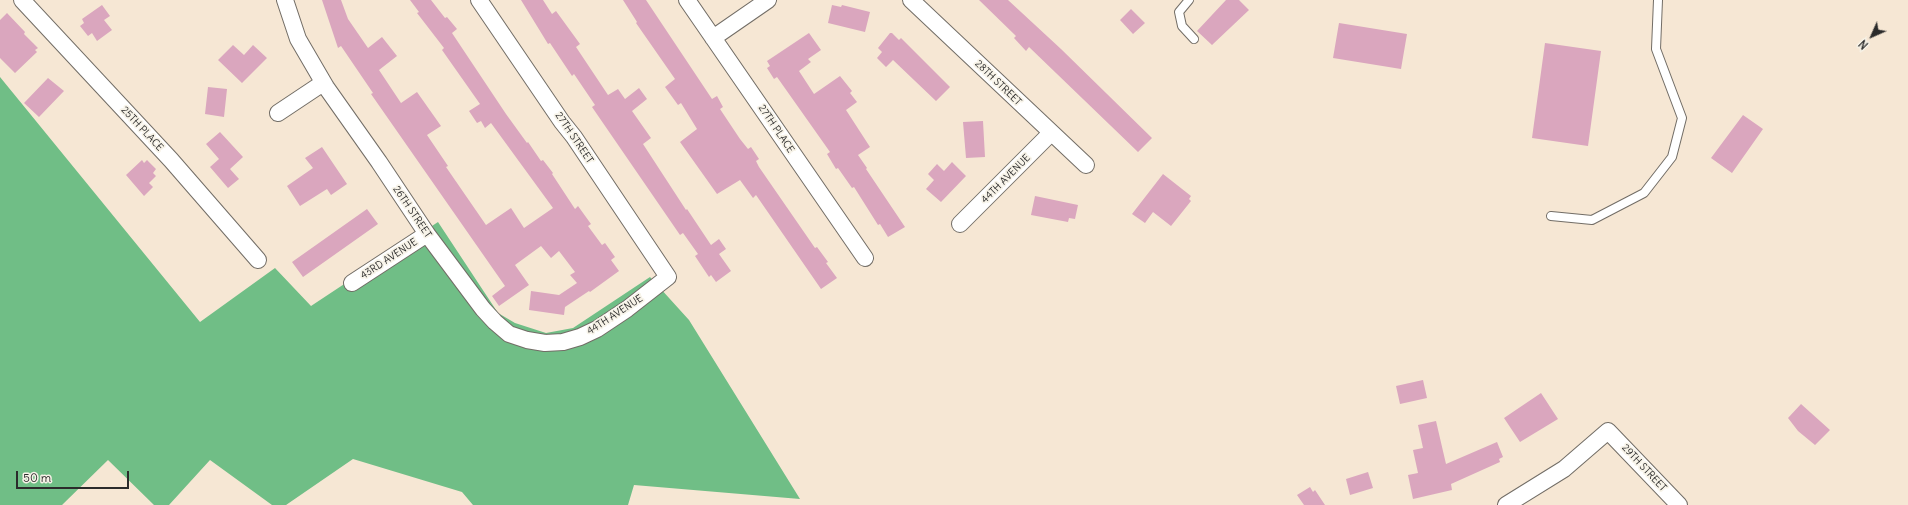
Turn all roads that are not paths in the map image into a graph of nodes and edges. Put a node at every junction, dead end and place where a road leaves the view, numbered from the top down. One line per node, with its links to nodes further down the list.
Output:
1 (22, 0): 19 (street, 25TH PLACE)
2 (285, 0): 11 (street, 26TH STREET)
3 (479, 0): 20 (street, 27TH STREET)
4 (687, 0): 9 (street, 27TH PLACE)
5 (768, 0): 9 (street)
6 (911, 0): 13 (street, 28TH STREET)
7 (1189, 0): 10 (lane)
8 (1658, 0): 15 (lane)
9 (713, 38): 18 (street, 27TH PLACE)
10 (1194, 39)
11 (323, 83): 12 (street); 17 (street, 26TH STREET)
12 (278, 113)
13 (1051, 133): 14 (street, 28TH STREET); 16 (street, 44TH AVENUE)
14 (1086, 165)
15 (1551, 216)
16 (960, 224)
17 (427, 234): 21 (street, 43RD AVENUE); 22 (street, 26TH STREET)
18 (865, 258)
19 (258, 260)
20 (668, 277): 22 (street, 44TH AVENUE)
21 (352, 283)
22 (509, 334)
23 (1506, 505): 24 (street, 29TH STREET)
24 (1679, 505)

